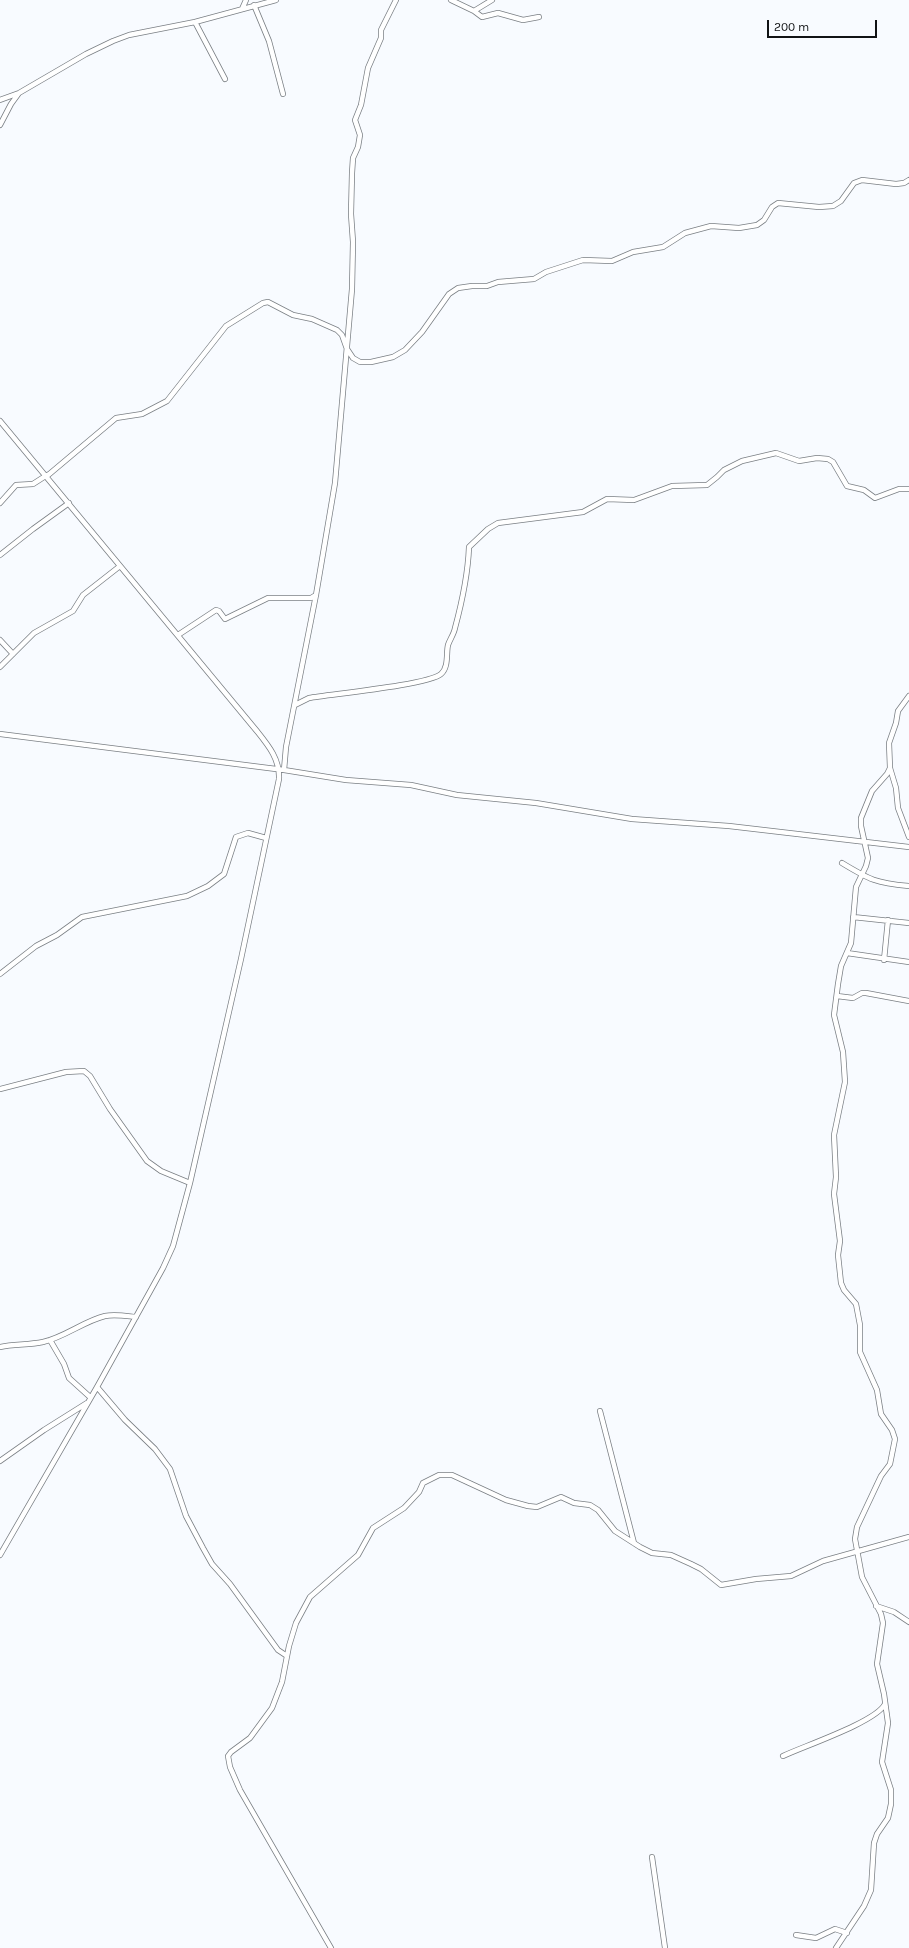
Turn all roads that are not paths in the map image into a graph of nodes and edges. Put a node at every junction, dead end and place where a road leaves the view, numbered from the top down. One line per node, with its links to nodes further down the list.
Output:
1 (246, 0): 7 (street)
2 (276, 0): 6 (street)
3 (396, 0): 17 (street)
4 (451, 0): 8 (street)
5 (492, 0): 8 (street)
6 (254, 5): 7 (street); 13 (street)
7 (242, 9): 10 (street)
8 (474, 11): 9 (street)
9 (539, 17)
10 (195, 22): 11 (street); 12 (street)
11 (225, 78)
12 (18, 93): 14 (street); 15 (street)
13 (283, 94)
14 (0, 100)
15 (0, 125)
16 (909, 180): 17 (street)
17 (347, 348): 19 (street); 25 (street)
18 (0, 421): 19 (street)
19 (47, 476): 21 (street); 22 (street)
20 (909, 489): 31 (street)
21 (0, 502)
22 (69, 503): 23 (street); 24 (street)
23 (0, 555)
24 (120, 566): 26 (street); 28 (street)
25 (316, 595): 26 (street); 31 (street)
26 (178, 635): 34 (street)
27 (0, 640): 28 (street)
28 (13, 654): 29 (street)
29 (0, 667)
30 (909, 696): 33 (street)
31 (295, 705): 34 (street)
32 (0, 734): 34 (street)
33 (890, 768): 35 (street); 37 (street)
34 (282, 770): 36 (street); 37 (street)
35 (909, 836)
36 (266, 838): 48 (street); 52 (street)
37 (864, 840): 38 (street); 40 (street)
38 (909, 847)
39 (842, 863): 40 (street)
40 (861, 876): 41 (street); 42 (street)
41 (909, 886)
42 (853, 917): 43 (street); 45 (street)
43 (888, 920): 44 (street); 46 (street)
44 (909, 923)
45 (847, 953): 46 (street); 49 (street)
46 (884, 960): 47 (street)
47 (909, 962)
48 (0, 974)
49 (837, 996): 50 (street); 63 (street)
50 (909, 1001)
51 (0, 1089): 52 (street)
52 (190, 1182): 53 (street)
53 (136, 1317): 54 (street); 56 (street)
54 (50, 1340): 55 (street); 57 (street)
55 (0, 1347)
56 (97, 1387): 57 (street); 67 (street)
57 (90, 1397): 58 (street)
58 (87, 1403): 60 (street); 64 (street)
59 (600, 1411): 62 (street)
60 (0, 1461)
61 (909, 1537): 63 (street)
62 (634, 1543): 63 (street); 67 (street)
63 (856, 1551): 65 (street)
64 (0, 1555)
65 (876, 1606): 66 (street); 68 (street)
66 (909, 1622)
67 (287, 1656): 73 (street)
68 (886, 1704): 69 (street); 71 (street)
69 (783, 1756)
70 (652, 1857): 74 (street)
71 (847, 1932): 72 (street); 75 (street)
72 (796, 1935)
73 (331, 1948)
74 (665, 1948)
75 (836, 1948)

